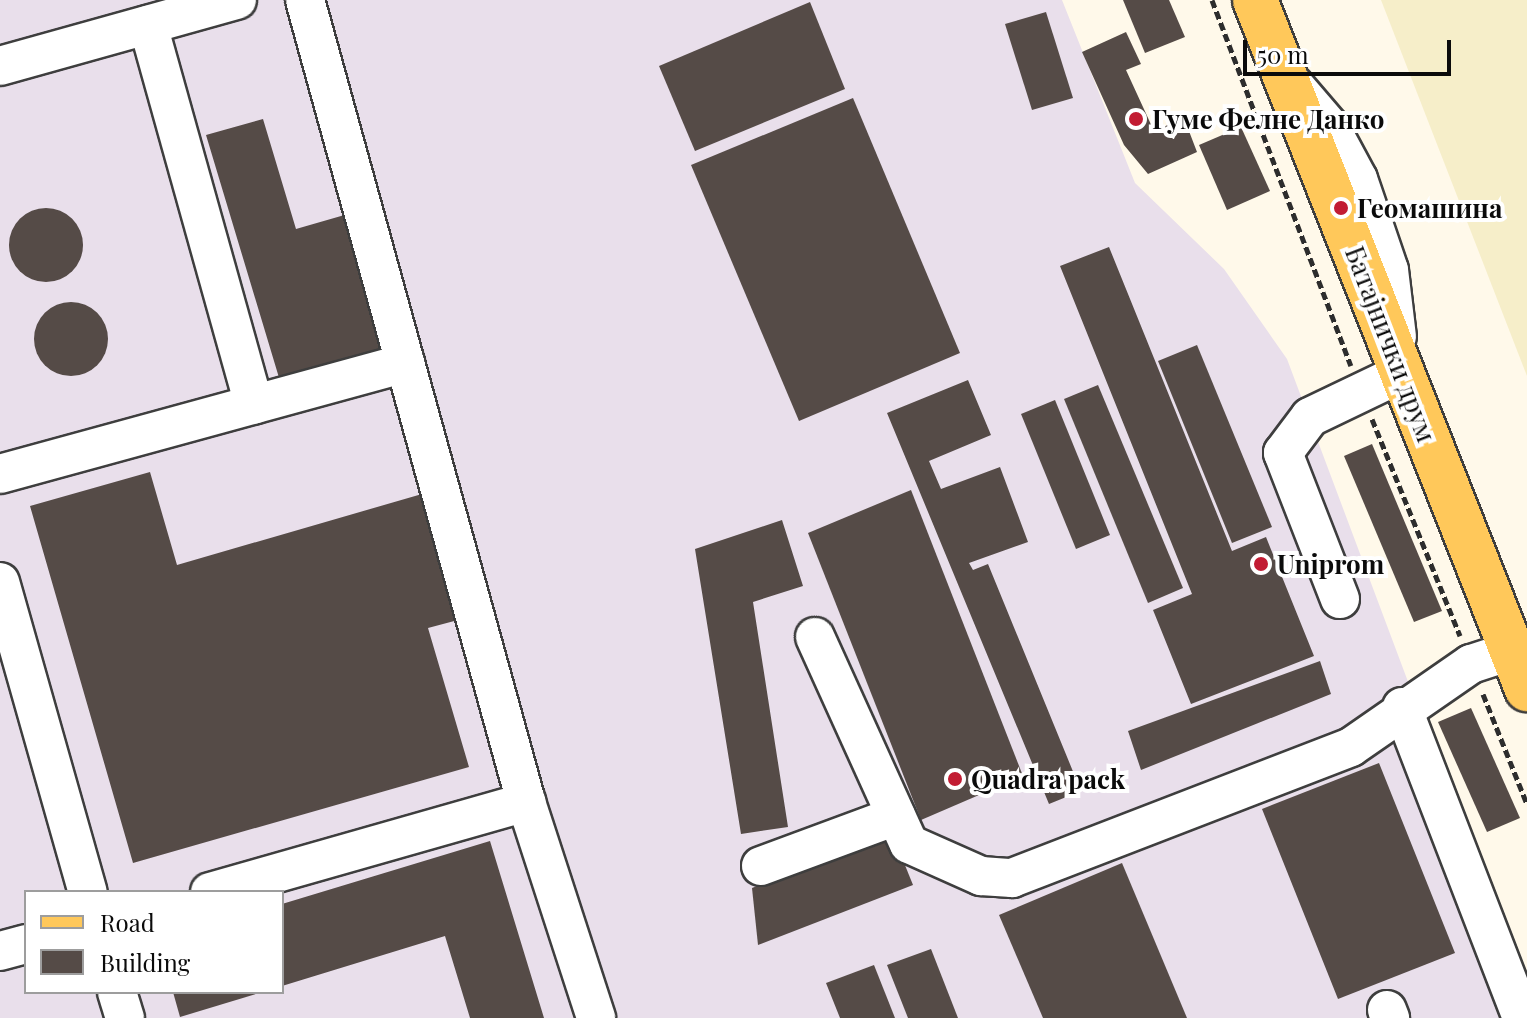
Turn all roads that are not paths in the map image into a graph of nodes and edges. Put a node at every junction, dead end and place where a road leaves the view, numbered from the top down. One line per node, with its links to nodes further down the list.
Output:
1 (237, 0): 4 (lane)
2 (305, 0): 6 (lane)
3 (1255, 0): 7 (main road, Батајнички друм)
4 (148, 25): 5 (lane); 8 (lane)
5 (0, 66)
6 (405, 363): 8 (lane); 15 (lane)
7 (1400, 368): 11 (lane); 13 (main road, Батајнички друм)
8 (254, 404): 9 (lane)
9 (0, 474)
10 (0, 582): 18 (lane)
11 (1340, 599)
12 (815, 637): 16 (lane)
13 (1519, 670): 14 (lane)
14 (1402, 707): 16 (lane); 25 (lane)
15 (526, 802): 19 (lane); 24 (lane)
16 (896, 816): 17 (lane)
17 (761, 866)
18 (87, 890)
19 (217, 890)
20 (24, 945): 21 (lane)
21 (0, 951)
22 (118, 994): 23 (lane)
23 (125, 1018)
24 (596, 1018)
25 (1522, 1018)

